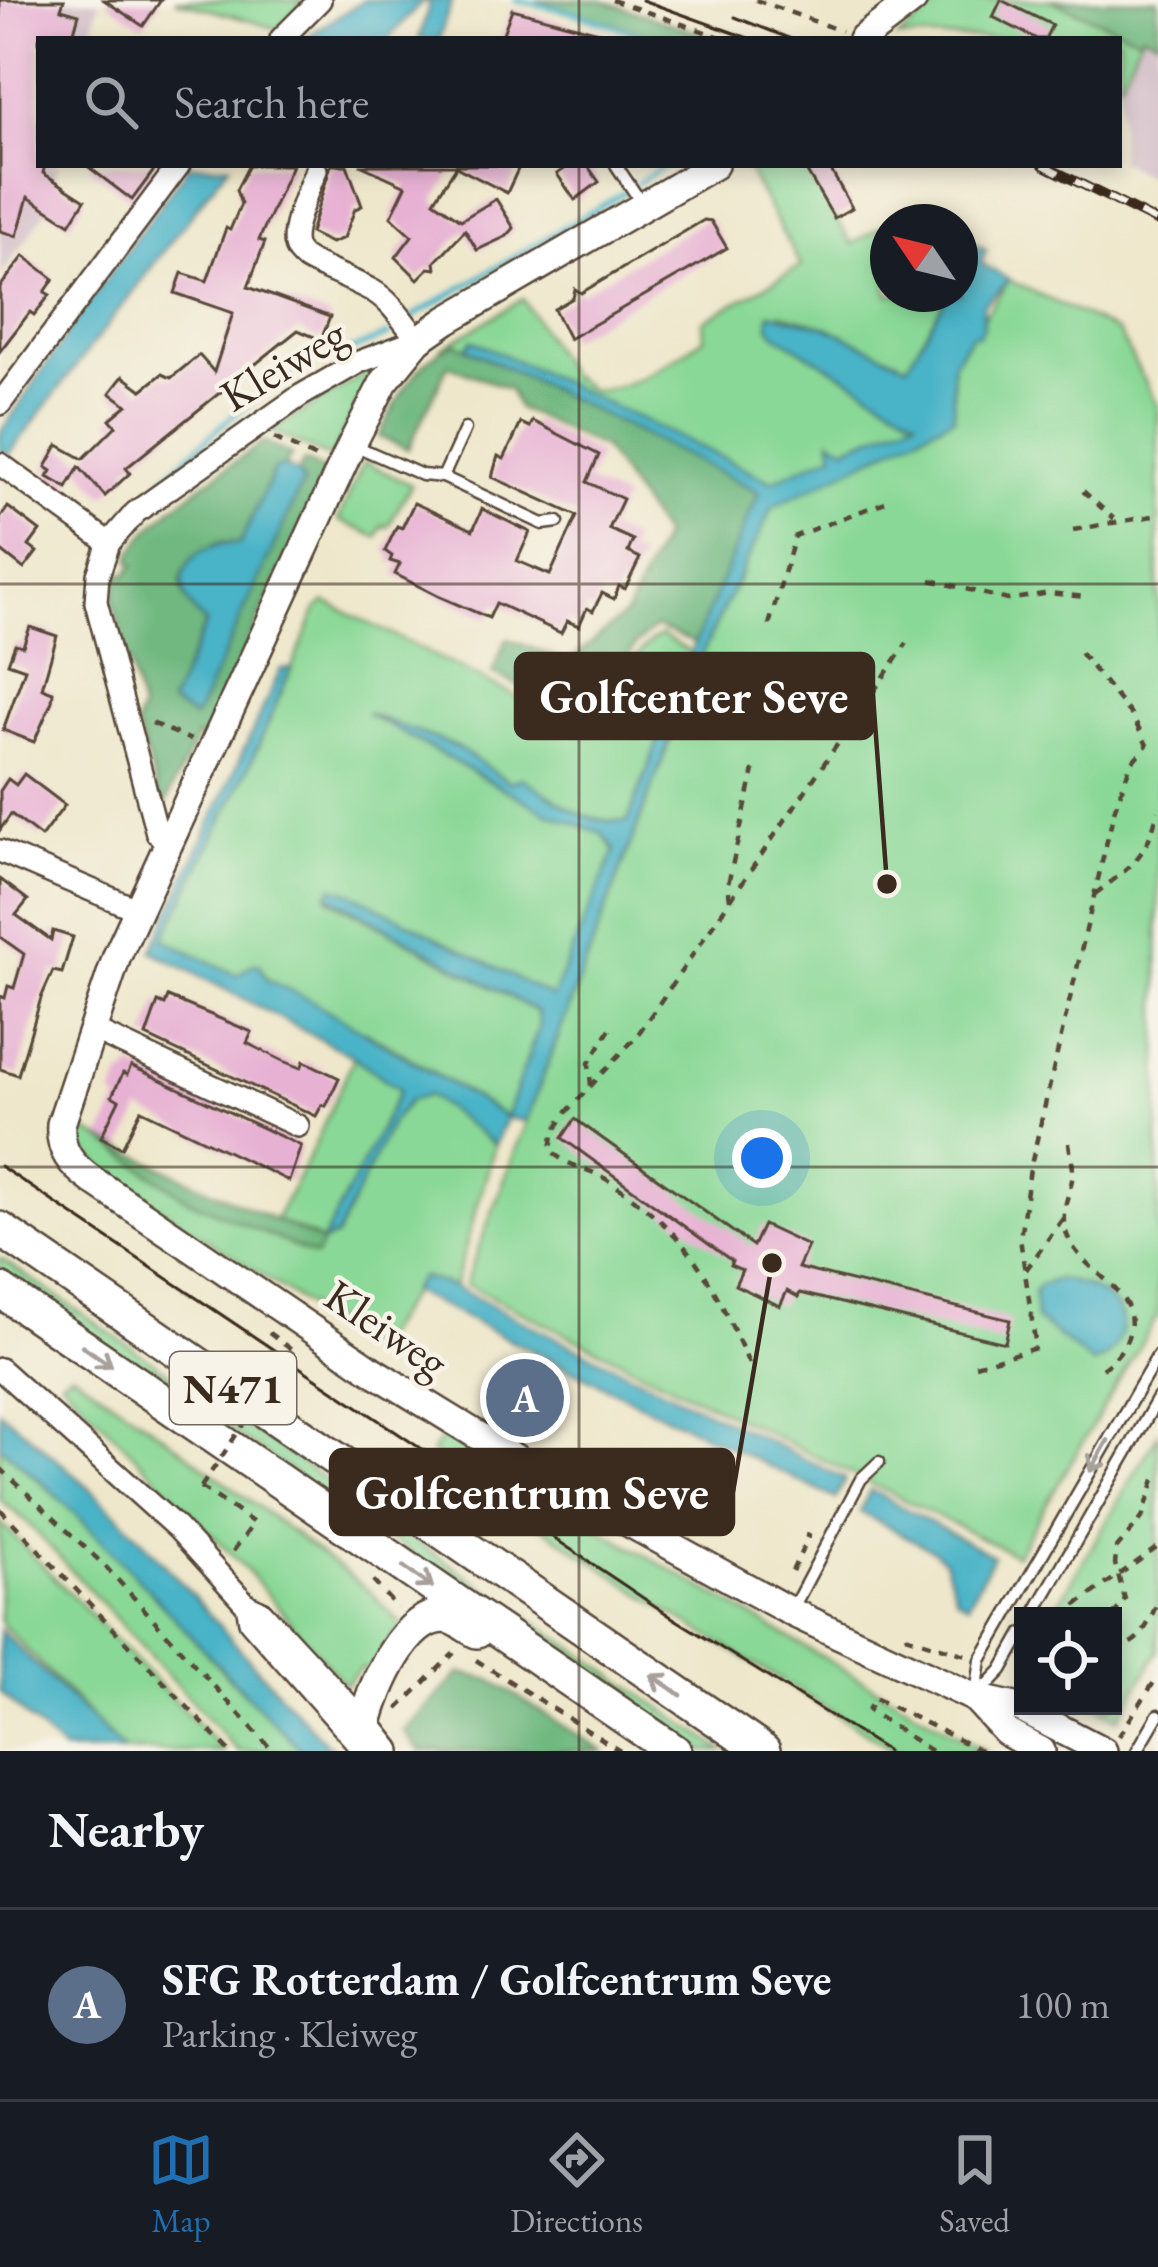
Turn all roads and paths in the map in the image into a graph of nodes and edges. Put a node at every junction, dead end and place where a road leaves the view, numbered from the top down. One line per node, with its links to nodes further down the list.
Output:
1 (320, 0): 7 (street)
2 (613, 0): 8 (path)
3 (756, 0): 6 (path)
4 (913, 0): 6 (street)
5 (923, 0): 9 (street)
6 (852, 35)
7 (284, 36)
8 (717, 36)
9 (887, 36)
10 (177, 168): 16 (street)
11 (618, 168): 14 (lane)
12 (706, 168): 14 (street, Kleiweg)
13 (316, 170): 15 (street)
14 (643, 205): 15 (street, Kleiweg)
15 (418, 340): 17 (street, Kleiweg); 19 (street, Kleiweg)
16 (0, 404)
17 (254, 428): 21 (path); 29 (street, Kleiweg)
18 (465, 429): 22 (lane)
19 (352, 443): 21 (street, Kleiweg); 22 (lane)
20 (0, 464): 29 (street)
21 (340, 470): 36 (street, Kleiweg)
22 (443, 478): 27 (lane)
23 (1083, 490): 26 (path)
24 (888, 501): 32 (path)
25 (1158, 515): 26 (path)
26 (1116, 520): 28 (path)
27 (559, 522)
28 (1072, 530)
29 (109, 543): 35 (street)
30 (931, 580): 31 (path)
31 (1085, 596)
32 (770, 625)
33 (908, 643): 42 (path)
34 (1077, 649): 41 (path)
35 (124, 711): 36 (path); 39 (street)
36 (212, 749): 39 (street, Kleiweg)
37 (754, 770): 42 (path)
38 (1158, 809): 41 (path)
39 (169, 843): 43 (street, Kleiweg)
40 (0, 851): 43 (street)
41 (1095, 894): 51 (path)
42 (730, 900): 46 (path)
43 (138, 910): 44 (street, Kleiweg)
44 (91, 1029): 47 (street); 73 (street, Kleiweg)
45 (610, 1029): 46 (path)
46 (590, 1086): 55 (path)
47 (298, 1126)
48 (1069, 1143): 49 (path)
49 (1064, 1216): 51 (path); 58 (path)
50 (0, 1228): 85 (main road, N471, one-way to 50)
51 (1026, 1270): 56 (path)
52 (0, 1290): 77 (main road, N471, one-way to 77)
53 (293, 1351): 66 (path, bridge)
54 (1158, 1354): 79 (lane, one-way to 79)
55 (749, 1364)
56 (975, 1365)
57 (0, 1369): 66 (street)
58 (1095, 1373)
59 (1158, 1398): 70 (lane)
60 (879, 1462): 73 (lane)
61 (0, 1468): 83 (path)
62 (1158, 1471): 67 (path)
63 (0, 1509): 82 (path)
64 (805, 1535): 68 (path)
65 (1158, 1547): 67 (path)
66 (218, 1572): 81 (street)
67 (1119, 1576): 71 (path); 72 (path)
68 (787, 1581)
69 (1158, 1600): 74 (path)
70 (1038, 1607)
71 (1074, 1607)
72 (1119, 1607)
73 (791, 1612): 79 (street, Kleiweg)
74 (1122, 1648)
75 (1014, 1649): 79 (lane)
76 (454, 1653): 81 (path)
77 (558, 1674): 81 (main road); 84 (main road, N471)
78 (1158, 1676): 89 (path)
79 (975, 1698): 88 (street, Kleiweg); 89 (street, Kleiweg)
80 (1158, 1715): 90 (lane)
81 (371, 1742)
82 (229, 1751)
83 (273, 1751)
84 (674, 1751)
85 (763, 1751)
86 (931, 1751): 87 (path)
87 (981, 1751)
88 (1040, 1751)
89 (1106, 1751)
90 (1137, 1751)

